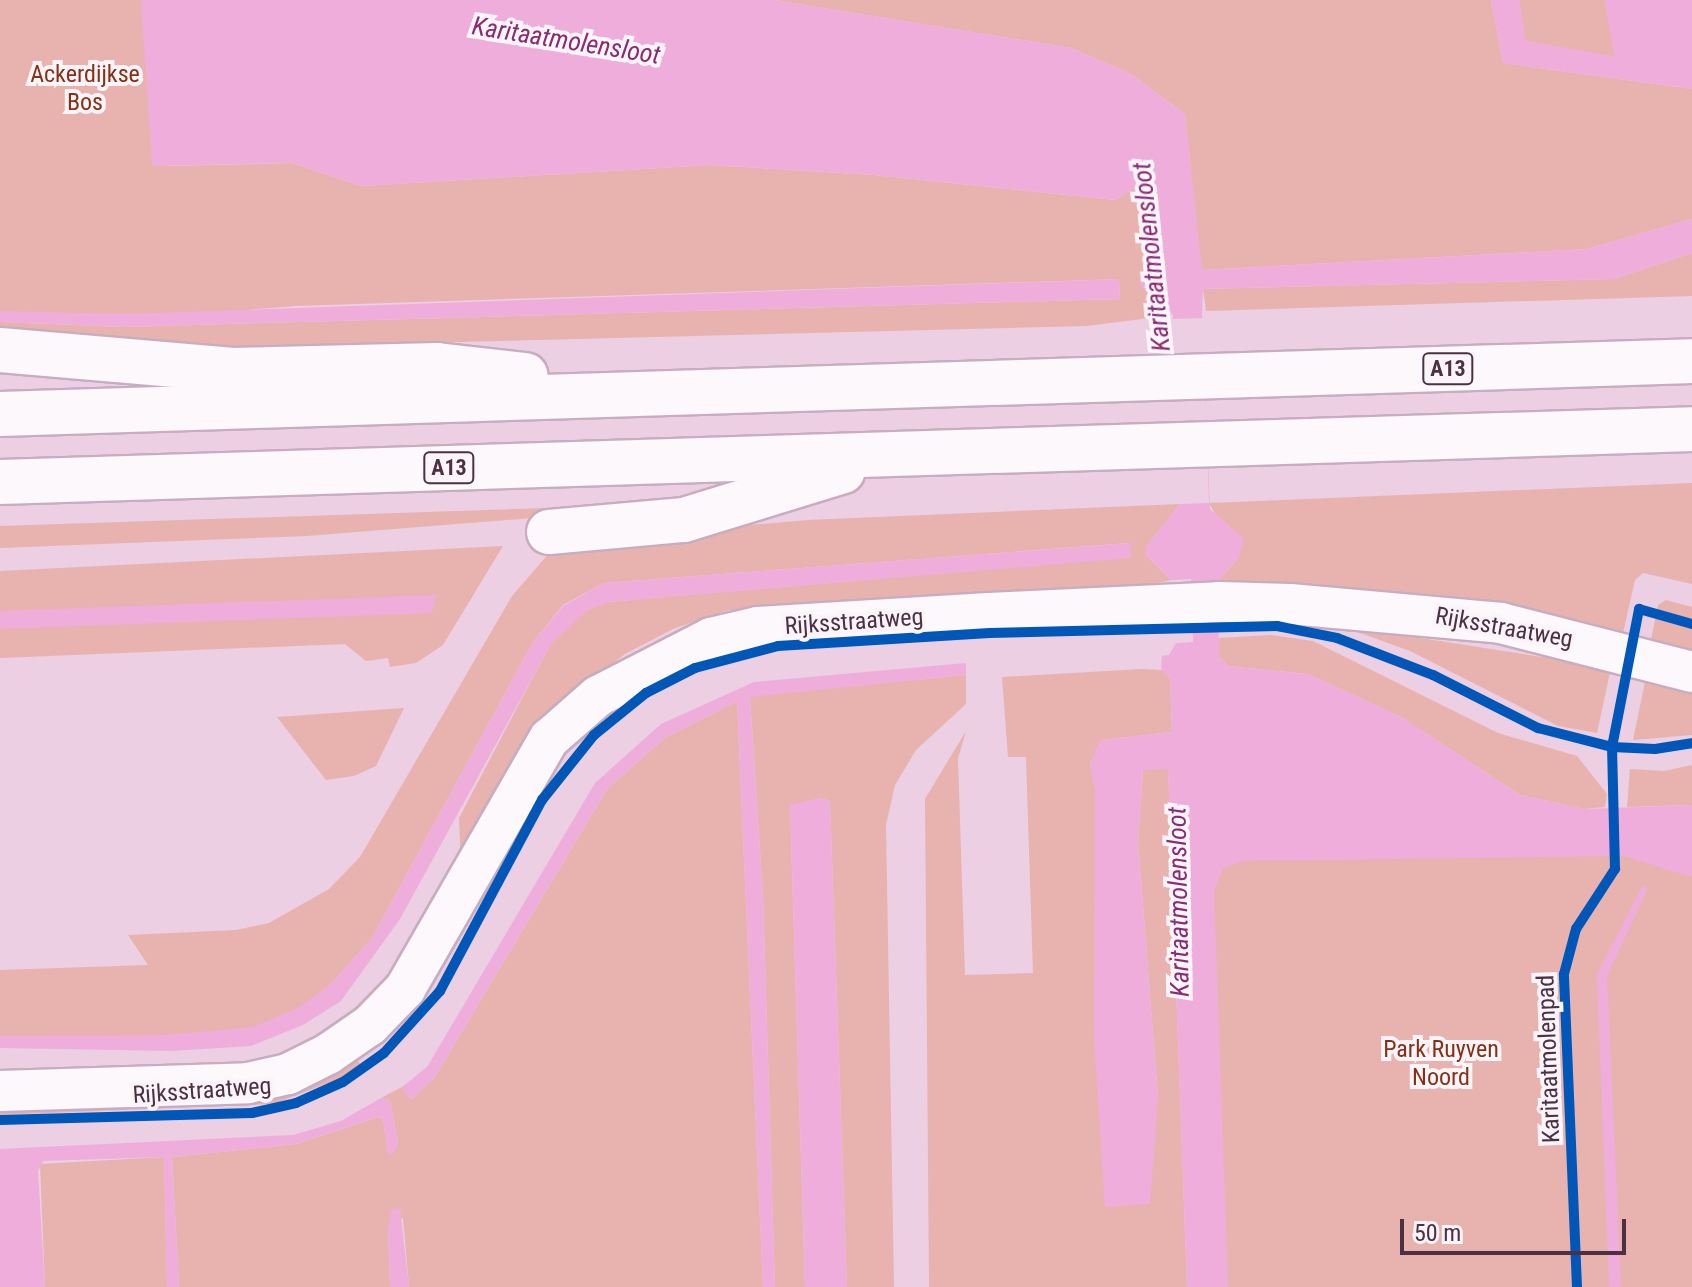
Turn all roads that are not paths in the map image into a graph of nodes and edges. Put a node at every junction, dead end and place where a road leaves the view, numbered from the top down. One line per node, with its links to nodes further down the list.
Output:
1 (0, 350): 3 (highway, A13)
2 (1692, 361): 3 (highway, A13)
3 (678, 393): 4 (highway, A13)
4 (0, 414)
5 (1692, 429): 6 (highway, A13)
6 (897, 454): 7 (highway, A13); 8 (highway, A13)
7 (0, 482)
8 (549, 532)
9 (1692, 672): 10 (street, Rijksstraatweg)
10 (0, 1091)

